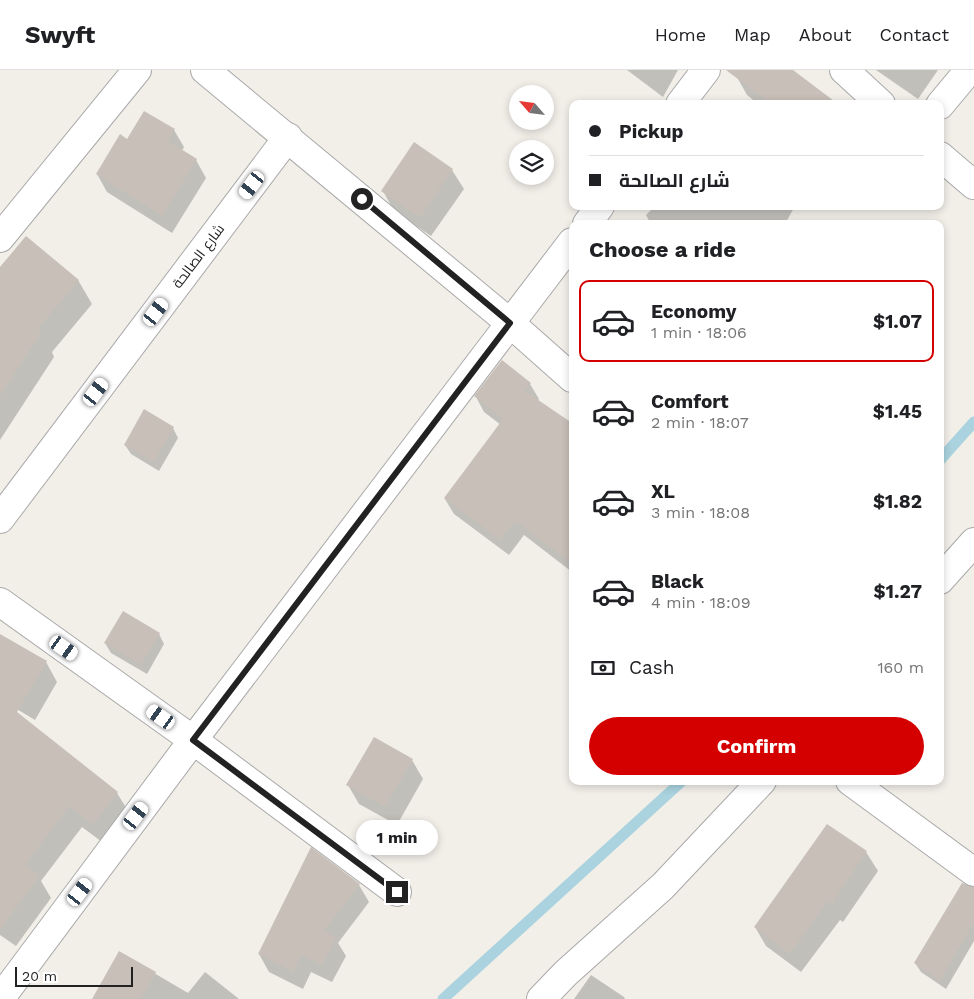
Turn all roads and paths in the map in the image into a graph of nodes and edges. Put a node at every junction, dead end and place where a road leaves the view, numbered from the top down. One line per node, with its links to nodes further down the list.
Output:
1 (137, 70): 12 (street)
2 (204, 70): 9 (street)
3 (706, 70): 6 (street)
4 (844, 70): 7 (street)
5 (969, 70): 8 (street)
6 (683, 100)
7 (877, 100)
8 (944, 100)
9 (288, 138): 14 (street); 16 (street, شارع الصالحة)
10 (944, 159): 11 (street)
11 (974, 185)
12 (0, 238)
13 (569, 246): 14 (street)
14 (510, 323): 15 (street); 20 (street)
15 (569, 375)
16 (0, 519)
17 (974, 542): 18 (street)
18 (944, 576)
19 (0, 602): 20 (street)
20 (193, 740): 24 (street); 25 (street)
21 (758, 785): 26 (street)
22 (855, 785): 23 (street)
23 (974, 872)
24 (397, 892)
25 (0, 999)
26 (541, 999)

